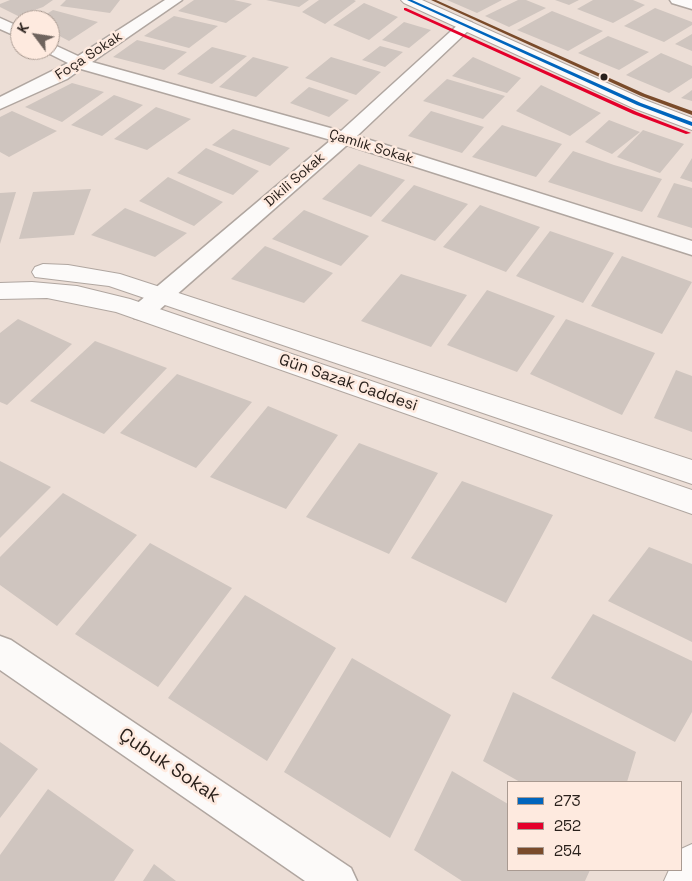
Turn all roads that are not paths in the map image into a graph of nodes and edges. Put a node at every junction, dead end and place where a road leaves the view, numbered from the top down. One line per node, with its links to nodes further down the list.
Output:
1 (175, 0): 7 (street, Foça Sokak)
2 (409, 0): 5 (main road)
3 (677, 0): 4 (street)
4 (692, 5)
5 (466, 25): 9 (main road); 10 (street, Dikili Sokak)
6 (60, 53): 7 (street, Çamlık Sokak)
7 (79, 63): 8 (street, Foça Sokak); 10 (street, Çamlık Sokak)
8 (0, 104)
9 (692, 124)
10 (344, 138): 11 (street, Çamlık Sokak); 14 (street, Dikili Sokak)
11 (692, 248)
12 (0, 273): 14 (main road, Gün Sazak Caddesi)
13 (0, 291): 14 (main road, Gün Sazak Caddesi)
14 (151, 304): 15 (main road, Gün Sazak Caddesi); 16 (main road, Gün Sazak Caddesi)
15 (692, 472)
16 (692, 502)
17 (0, 651): 19 (street, Çubuk Sokak)
18 (692, 864): 20 (main road)
19 (338, 881)
20 (684, 881)

